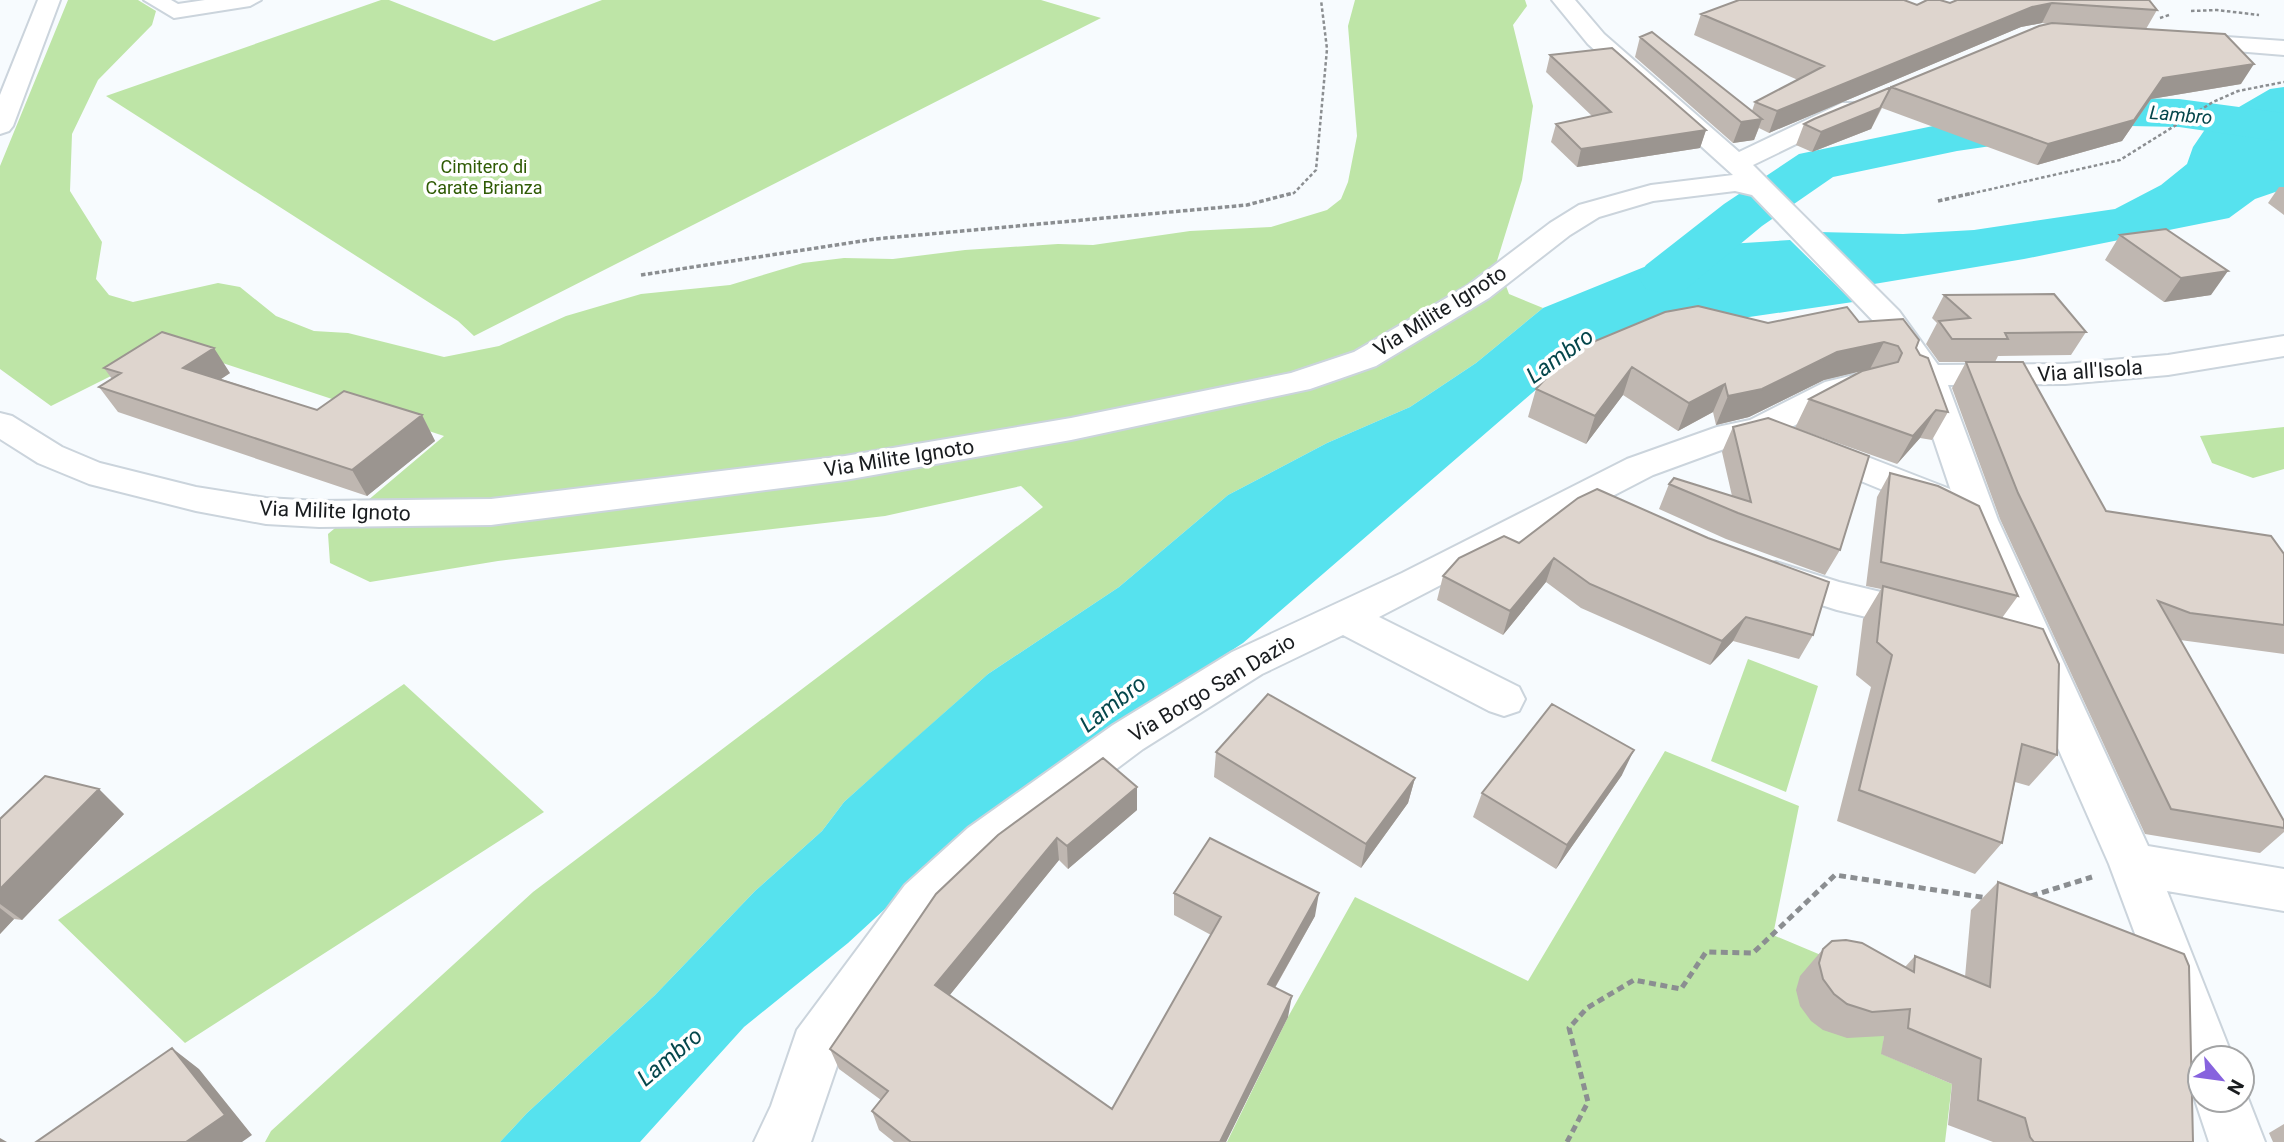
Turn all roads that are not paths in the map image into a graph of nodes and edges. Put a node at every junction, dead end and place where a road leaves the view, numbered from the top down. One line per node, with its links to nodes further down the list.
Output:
1 (49, 0): 8 (street)
2 (155, 0): 3 (street)
3 (250, 0)
4 (1563, 0): 9 (street)
5 (2166, 40): 6 (street)
6 (2284, 48)
7 (1868, 101): 9 (street)
8 (0, 126)
9 (1736, 163): 10 (street)
10 (1758, 188): 12 (street); 14 (street, Via Milite Ignoto)
11 (2284, 346): 12 (street, Via all'Isola)
12 (1923, 374): 18 (street)
13 (1868, 382): 15 (street, Via Borgo San Dazio)
14 (0, 424)
15 (1759, 429): 16 (street, Via Borgo San Dazio); 18 (street)
16 (1590, 496): 17 (street); 20 (street, Via Borgo San Dazio)
17 (1630, 515)
18 (1980, 520): 21 (street)
19 (1748, 566): 21 (street)
20 (1341, 616): 22 (street); 27 (street, Via Borgo San Dazio)
21 (2037, 649): 23 (street)
22 (1504, 699)
23 (2133, 864): 24 (street); 25 (street)
24 (2284, 890)
25 (2202, 1044)
26 (2227, 1114): 28 (street)
27 (782, 1142)
28 (2237, 1142)

